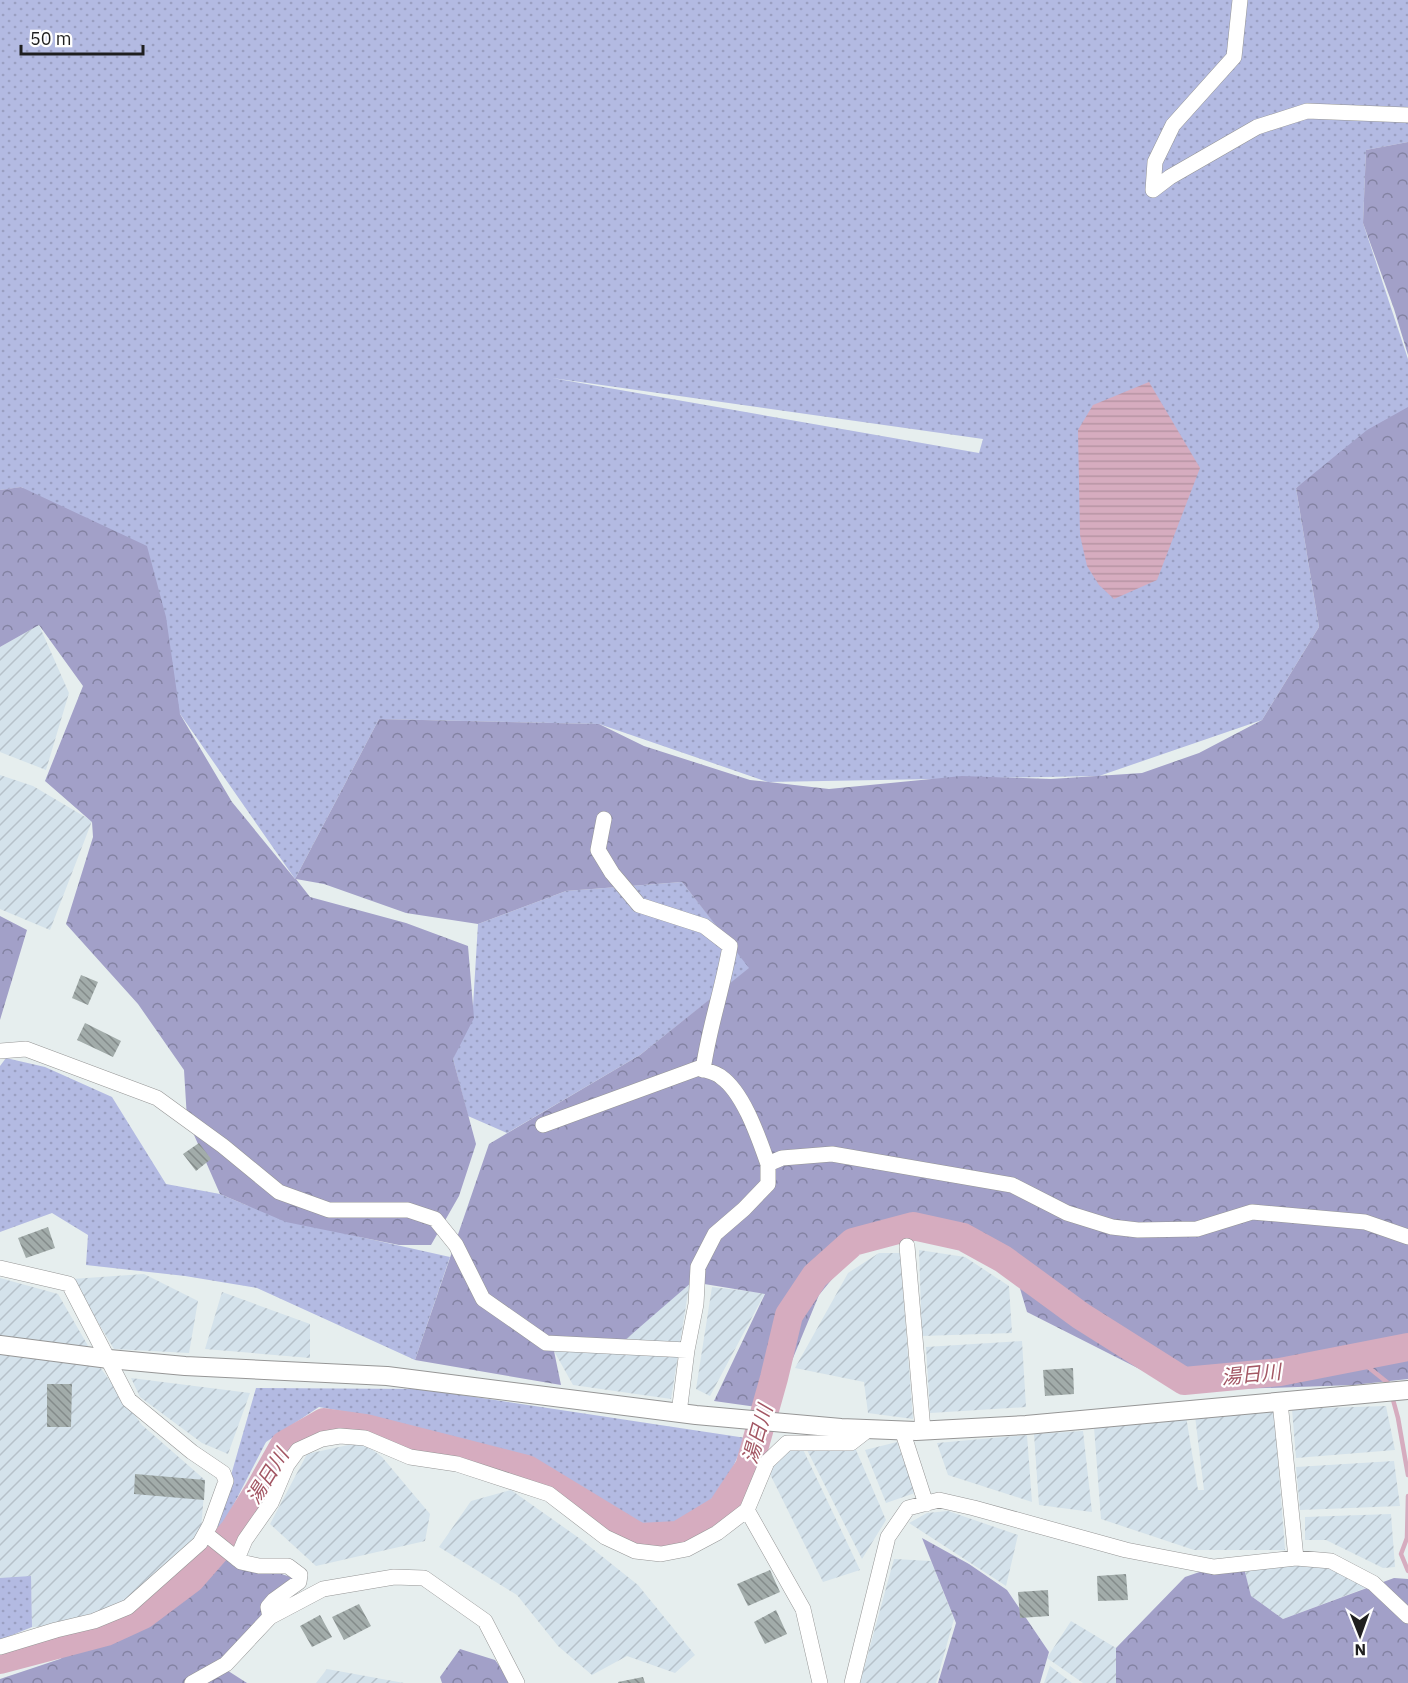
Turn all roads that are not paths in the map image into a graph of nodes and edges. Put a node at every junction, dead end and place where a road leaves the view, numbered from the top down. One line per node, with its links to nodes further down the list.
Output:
1 (1240, 0): 2 (street)
2 (1408, 115)
3 (604, 819): 5 (street)
4 (0, 1051): 12 (street)
5 (703, 1070): 6 (street); 7 (street)
6 (543, 1125)
7 (768, 1164): 8 (street); 12 (street)
8 (1408, 1237)
9 (907, 1246): 19 (street)
10 (0, 1268): 13 (street)
11 (0, 1345): 13 (street)
12 (687, 1350): 16 (street)
13 (109, 1359): 16 (street); 22 (street)
14 (1408, 1390): 15 (street)
15 (1280, 1402): 19 (street); 23 (street)
16 (688, 1414): 17 (street)
17 (869, 1429): 18 (street); 21 (street)
18 (902, 1430): 19 (street); 20 (street)
19 (923, 1430)
20 (926, 1503): 23 (street); 31 (street)
21 (747, 1510): 24 (street); 30 (street)
22 (206, 1534): 24 (street); 27 (street)
23 (1296, 1558): 25 (street)
24 (237, 1559): 26 (street)
25 (1408, 1616)
26 (270, 1617): 28 (street); 29 (street)
27 (0, 1647)
28 (192, 1683)
29 (517, 1683)
30 (820, 1683)
31 (852, 1683)

